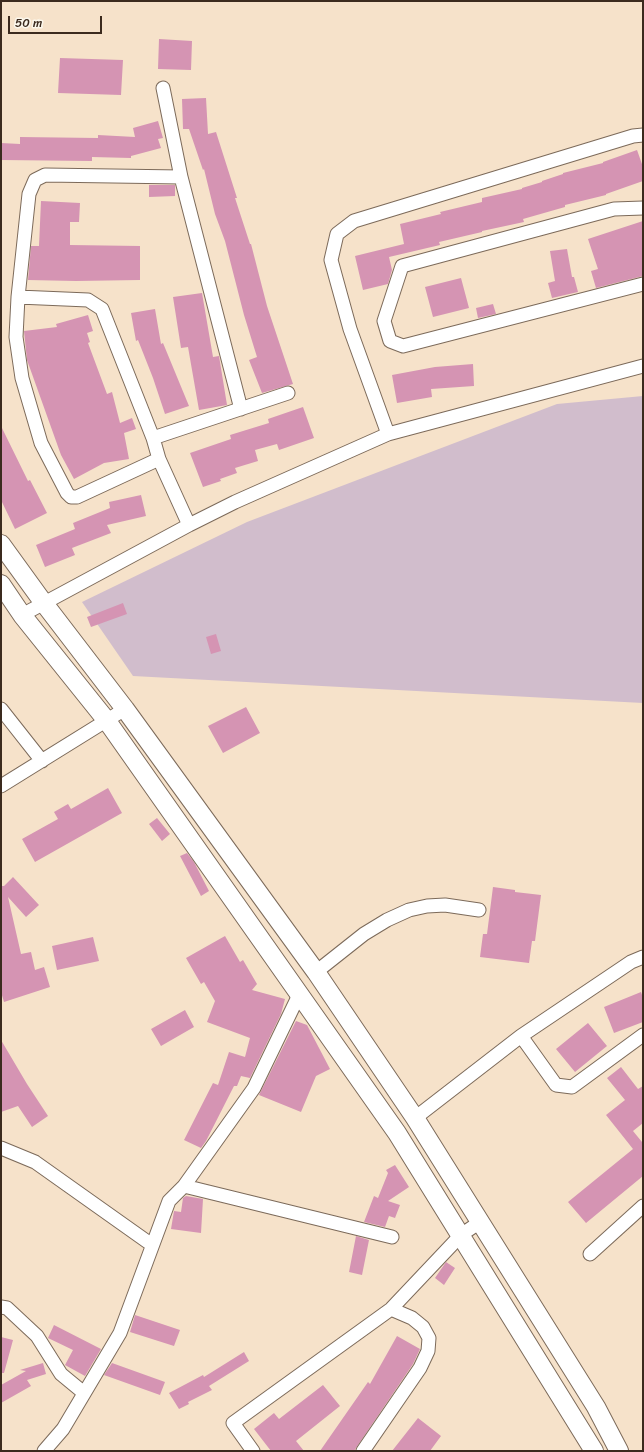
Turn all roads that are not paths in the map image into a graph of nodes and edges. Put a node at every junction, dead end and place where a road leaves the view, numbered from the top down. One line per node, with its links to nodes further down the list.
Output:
1 (163, 88): 3 (street)
2 (643, 135): 10 (street)
3 (181, 176): 6 (street); 9 (street)
4 (643, 208): 5 (street)
5 (643, 284)
6 (18, 297): 11 (street); 12 (street)
7 (643, 366): 10 (street)
8 (288, 393): 9 (street)
9 (241, 409): 11 (street)
10 (388, 434): 13 (street)
11 (153, 438): 12 (street)
12 (159, 459): 13 (street)
13 (189, 525): 16 (street)
14 (1, 544): 16 (street)
15 (1, 584): 17 (street)
16 (43, 602): 17 (street); 19 (street)
17 (22, 615): 20 (street)
18 (1, 709): 21 (street)
19 (125, 709): 20 (street); 25 (street)
20 (108, 721): 21 (street); 26 (street)
21 (42, 761): 22 (street)
22 (1, 786)
23 (479, 910): 25 (street)
24 (643, 958): 28 (street)
25 (316, 972): 29 (street)
26 (299, 995): 30 (street); 32 (street)
27 (643, 1035): 28 (street)
28 (521, 1036): 29 (street)
29 (415, 1118): 30 (street); 34 (street)
30 (397, 1133): 35 (street)
31 (1, 1148): 37 (street)
32 (184, 1186): 36 (street); 37 (street)
33 (643, 1206): 38 (street)
34 (480, 1222): 35 (street); 46 (street)
35 (461, 1234): 40 (street); 45 (street)
36 (392, 1237)
37 (152, 1245): 41 (street)
38 (590, 1254)
39 (1, 1307): 41 (street)
40 (391, 1309): 43 (street); 44 (street)
41 (84, 1393): 42 (street)
42 (44, 1451)
43 (253, 1451)
44 (363, 1451)
45 (594, 1451)
46 (619, 1451)

